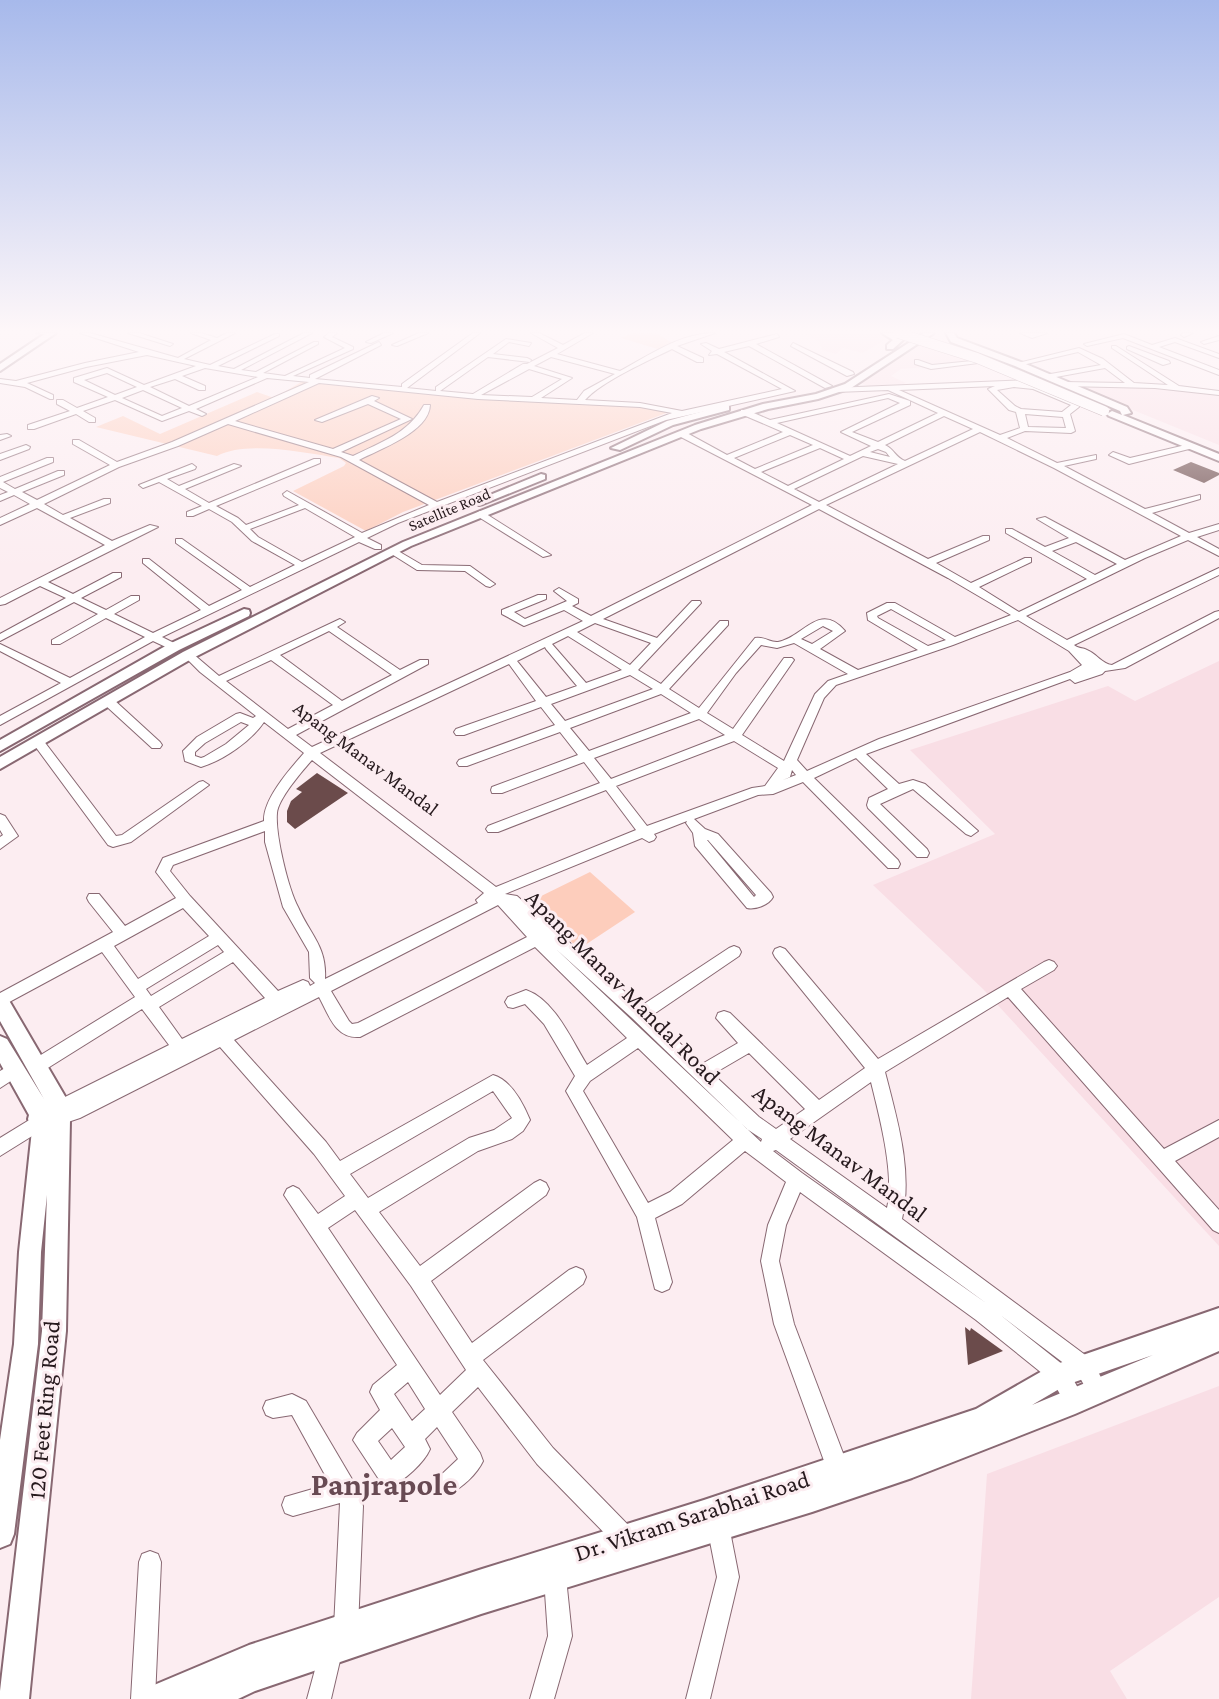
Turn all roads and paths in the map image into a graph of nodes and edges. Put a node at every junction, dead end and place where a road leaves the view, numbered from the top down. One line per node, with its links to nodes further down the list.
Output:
1 (74, 412): 30 (street)
2 (80, 412): 25 (street)
3 (148, 412): 4 (street)
4 (181, 412)
5 (198, 412): 22 (street)
6 (247, 412): 27 (street)
7 (338, 412): 26 (street)
8 (397, 412): 42 (street)
9 (425, 412): 51 (street)
10 (686, 412): 28 (street)
11 (703, 412): 28 (main road, Satellite Road)
12 (744, 412): 29 (street); 34 (main road, Satellite Road)
13 (813, 412): 29 (street)
14 (886, 412): 37 (street)
15 (940, 412): 23 (street)
16 (1020, 412): 32 (street)
17 (1034, 412): 24 (street)
18 (1067, 412): 24 (street)
19 (1113, 412): 39 (main road)
20 (1122, 412): 21 (main road)
21 (1126, 413): 41 (main road)
22 (202, 414)
23 (943, 414): 31 (street); 37 (street)
24 (1064, 415): 32 (street)
25 (92, 420)
26 (319, 420)
27 (228, 421): 42 (street); 54 (street)
28 (665, 421): 72 (street); 93 (main road, Satellite Road)
29 (768, 423): 33 (street)
30 (31, 428)
31 (979, 429): 35 (street); 53 (street)
32 (1024, 429): 35 (street)
33 (790, 432): 38 (street); 47 (street)
34 (682, 434): 47 (street); 77 (main road, Satellite Road)
35 (999, 438): 57 (street)
36 (76, 442): 54 (street)
37 (878, 444): 43 (street); 53 (street)
38 (820, 445): 48 (street); 58 (street)
39 (1191, 446): 44 (street); 49 (main road)
40 (26, 447): 45 (street)
41 (1219, 450)
42 (333, 452): 51 (street)
43 (861, 453): 48 (street); 53 (street)
44 (1113, 455)
45 (0, 457)
46 (1093, 457): 57 (street)
47 (727, 458): 58 (street)
48 (849, 458): 64 (street)
49 (1219, 458)
50 (50, 460): 61 (street)
51 (352, 460): 72 (street)
52 (317, 461): 74 (street)
53 (901, 462): 73 (street)
54 (116, 465): 70 (street)
55 (192, 466): 60 (street)
56 (237, 466): 63 (street)
57 (1055, 466): 75 (street)
58 (755, 472): 64 (street)
59 (61, 473): 65 (street)
60 (160, 479): 62 (street); 63 (street)
61 (0, 482): 65 (street)
62 (143, 485)
63 (178, 489): 74 (street)
64 (788, 489): 73 (street)
65 (14, 491): 68 (street); 70 (street)
66 (287, 494): 71 (street)
67 (1197, 497): 75 (street)
68 (0, 498)
69 (107, 501): 78 (street)
70 (37, 504): 78 (street); 80 (street)
71 (306, 505): 83 (street); 87 (street)
72 (436, 505): 87 (street)
73 (819, 505): 100 (street); 122 (street)
74 (209, 506): 76 (street); 102 (street)
75 (1146, 512): 90 (street)
76 (190, 514)
77 (480, 514): 94 (main road, Satellite Road); 97 (street)
78 (62, 518): 92 (street)
79 (1042, 519): 89 (street)
80 (0, 522)
81 (228, 525): 102 (street)
82 (153, 527): 92 (street)
83 (249, 527)
84 (1219, 527): 90 (street)
85 (1009, 531): 95 (street)
86 (1219, 533): 90 (street)
87 (360, 537): 93 (street); 102 (street)
88 (986, 538): 100 (street)
89 (1077, 538): 95 (street); 101 (street)
90 (1190, 538): 96 (street); 101 (street); 121 (street)
91 (179, 541): 109 (street)
92 (112, 545): 106 (street)
93 (378, 547): 133 (main road, Satellite Road)
94 (393, 551): 107 (street); 137 (main road, Satellite Road)
95 (1045, 551): 105 (street)
96 (1219, 553)
97 (546, 555)
98 (1028, 560): 108 (street)
99 (146, 561): 117 (street)
100 (927, 563): 108 (street)
101 (1124, 564): 105 (street)
102 (297, 567): 109 (street)
103 (1219, 571): 131 (street)
104 (117, 575): 112 (street)
105 (1093, 578): 120 (street)
106 (40, 582): 112 (street); 114 (street)
107 (490, 584)
108 (971, 587): 120 (street)
109 (248, 590): 117 (street)
110 (559, 591): 116 (street)
111 (542, 597): 116 (street)
112 (74, 598): 118 (street); 126 (street)
113 (135, 598): 118 (street)
114 (1, 602)
115 (696, 603): 130 (street)
116 (566, 606): 122 (street)
117 (207, 610): 125 (street)
118 (108, 614): 125 (street); 129 (street)
119 (1219, 614): 144 (street)
120 (1019, 615): 121 (street); 128 (street); 142 (street)
121 (1035, 616): 131 (street)
122 (592, 620): 124 (street); 130 (street)
123 (724, 623): 151 (street)
124 (569, 632): 139 (street); 145 (street)
125 (153, 637): 133 (street); 149 (street)
126 (0, 638)
127 (794, 639): 135 (street); 135 (street); 155 (street)
128 (953, 640): 136 (street); 136 (street)
129 (56, 642)
130 (658, 642): 145 (street)
131 (1070, 643): 144 (street)
132 (0, 647): 149 (street)
133 (174, 647): 165 (main road, Satellite Road)
134 (550, 647): 150 (street)
135 (812, 649): 146 (street)
136 (925, 649): 146 (street)
137 (188, 655): 143 (street); 152 (main road, Satellite Road)
138 (272, 655): 147 (street); 148 (street); 154 (street)
139 (510, 659): 153 (street); 166 (street)
140 (788, 660): 162 (street)
141 (424, 662): 147 (street)
142 (1088, 666): 144 (street); 156 (street)
143 (202, 667): 148 (street, Apang Manav Mandal); 157 (street, Apang Manav Mandal Road)
144 (1102, 668): 156 (street)
145 (631, 671): 150 (street); 151 (street)
146 (857, 674): 171 (street)
147 (400, 675): 154 (street)
148 (224, 678): 160 (street, Apang Manav Mandal)
149 (71, 683): 158 (street)
150 (584, 688): 153 (street)
151 (662, 690): 155 (street); 159 (street)
152 (109, 702): 163 (main road, Satellite Road); 164 (street)
153 (545, 703): 159 (street); 161 (street)
154 (342, 706): 160 (street)
155 (700, 714): 162 (street); 167 (street)
156 (972, 714): 168 (street)
157 (259, 719): 157 (street); 160 (street, Apang Manav Mandal Road)
158 (0, 721)
159 (564, 727): 167 (street); 170 (street)
160 (292, 732): 166 (street, Apang Manav Mandal Road)
161 (459, 732)
162 (735, 736): 171 (street); 175 (street)
163 (39, 742): 169 (main road, Satellite Road); 174 (street)
164 (156, 745)
165 (0, 746)
166 (317, 750): 180 (street); 188 (street, Apang Manav Mandal Road)
167 (586, 755): 175 (street); 176 (street)
168 (861, 755): 172 (street); 177 (street)
169 (0, 764)
170 (463, 764)
171 (787, 764): 172 (street); 173 (street); 178 (street)
172 (804, 777): 173 (street); 187 (street)
173 (788, 783): 178 (street)
174 (203, 785)
175 (609, 785): 182 (street); 184 (street)
176 (497, 789)
177 (897, 789): 183 (street); 186 (street)
178 (768, 790): 181 (street); 184 (street)
179 (0, 819): 185 (street)
180 (271, 823): 190 (street); 199 (street)
181 (696, 827): 181 (street); 184 (street)
182 (493, 828)
183 (971, 831)
184 (647, 834): 188 (street)
185 (0, 844)
186 (922, 853)
187 (893, 864)
188 (502, 893): 193 (street, Apang Manav Mandal Road); 199 (street); 205 (street, Apang Manav Mandal)
189 (94, 898): 191 (street)
190 (185, 900): 191 (street); 192 (street)
191 (122, 933): 194 (street)
192 (219, 937): 197 (street); 201 (street)
193 (537, 939): 199 (street); 205 (street, Apang Manav Mandal Road)
194 (104, 943): 201 (street); 203 (street)
195 (734, 952): 205 (street)
196 (780, 953): 213 (street)
197 (234, 954): 201 (street); 202 (street)
198 (1048, 966): 200 (street)
199 (320, 983): 202 (street); 207 (street)
200 (1010, 988): 213 (street); 223 (street)
201 (143, 997): 211 (street); 212 (street)
202 (276, 999): 207 (street)
203 (0, 1002): 212 (main road)
204 (513, 1002): 216 (street)
205 (634, 1017): 208 (street, Apang Manav Mandal Road); 214 (street, Apang Manav Mandal)
206 (724, 1018): 209 (street)
207 (218, 1033): 211 (street); 218 (street); 224 (street)
208 (639, 1039): 216 (street); 221 (street, Apang Manav Mandal Road)
209 (750, 1044): 214 (street); 217 (street)
210 (0, 1045): 215 (main road)
211 (179, 1047): 218 (street)
212 (36, 1066): 218 (main road)
213 (876, 1069): 217 (street); 230 (street)
214 (701, 1073): 220 (street, Apang Manav Mandal)
215 (7, 1076): 218 (main road)
216 (584, 1076): 229 (street)
217 (818, 1110): 220 (street)
218 (52, 1116): 222 (street); 251 (main road, 120 Feet Ring Road); 257 (main road, 120 Feet Ring Road)
219 (1219, 1128): 223 (street)
220 (775, 1141): 221 (street); 230 (street, Apang Manav Mandal)
221 (752, 1145): 225 (street, Apang Manav Mandal Road); 229 (street)
222 (0, 1148)
223 (1162, 1159): 231 (street)
224 (338, 1172): 228 (street); 228 (street)
225 (796, 1179): 240 (street, Apang Manav Mandal Road); 246 (street)
226 (540, 1190): 234 (street)
227 (293, 1195): 232 (street)
228 (362, 1203): 232 (street); 234 (street)
229 (645, 1214): 235 (street)
230 (892, 1223): 240 (street, Apang Manav Mandal)
231 (1219, 1224)
232 (316, 1226): 239 (street)
233 (576, 1277): 238 (street)
234 (418, 1280): 238 (street)
235 (662, 1282)
236 (1219, 1320): 240 (main road, Dr. Vikram Sarabhai Road)
237 (1219, 1339): 241 (main road, Dr. Vikram Sarabhai Road)
238 (474, 1365): 243 (street); 252 (street)
239 (410, 1367): 243 (street); 244 (street)
240 (1073, 1371): 241 (street, Apang Manav Mandal Road); 241 (street, Apang Manav Mandal); 246 (main road, Dr. Vikram Sarabhai Road)
241 (1086, 1396): 250 (main road, Dr. Vikram Sarabhai Road)
242 (273, 1408): 248 (street)
243 (438, 1410): 245 (street); 247 (street)
244 (394, 1412): 245 (street); 245 (street)
245 (411, 1437)
246 (838, 1469): 252 (main road, Dr. Vikram Sarabhai Road)
247 (448, 1483)
248 (346, 1491): 249 (street); 255 (street)
249 (293, 1505)
250 (718, 1526): 252 (main road, Dr. Vikram Sarabhai Road); 263 (street)
251 (0, 1534)
252 (628, 1546): 254 (main road, Dr. Vikram Sarabhai Road); 255 (main road, Dr. Vikram Sarabhai Road)
253 (150, 1562): 258 (street)
254 (555, 1578): 256 (main road, Dr. Vikram Sarabhai Road); 262 (street)
255 (346, 1628): 259 (main road, Dr. Vikram Sarabhai Road)
256 (330, 1652): 260 (main road, Dr. Vikram Sarabhai Road); 261 (street)
257 (14, 1699)
258 (143, 1699)
259 (158, 1699)
260 (205, 1699)
261 (319, 1699)
262 (542, 1699)
263 (698, 1699)

